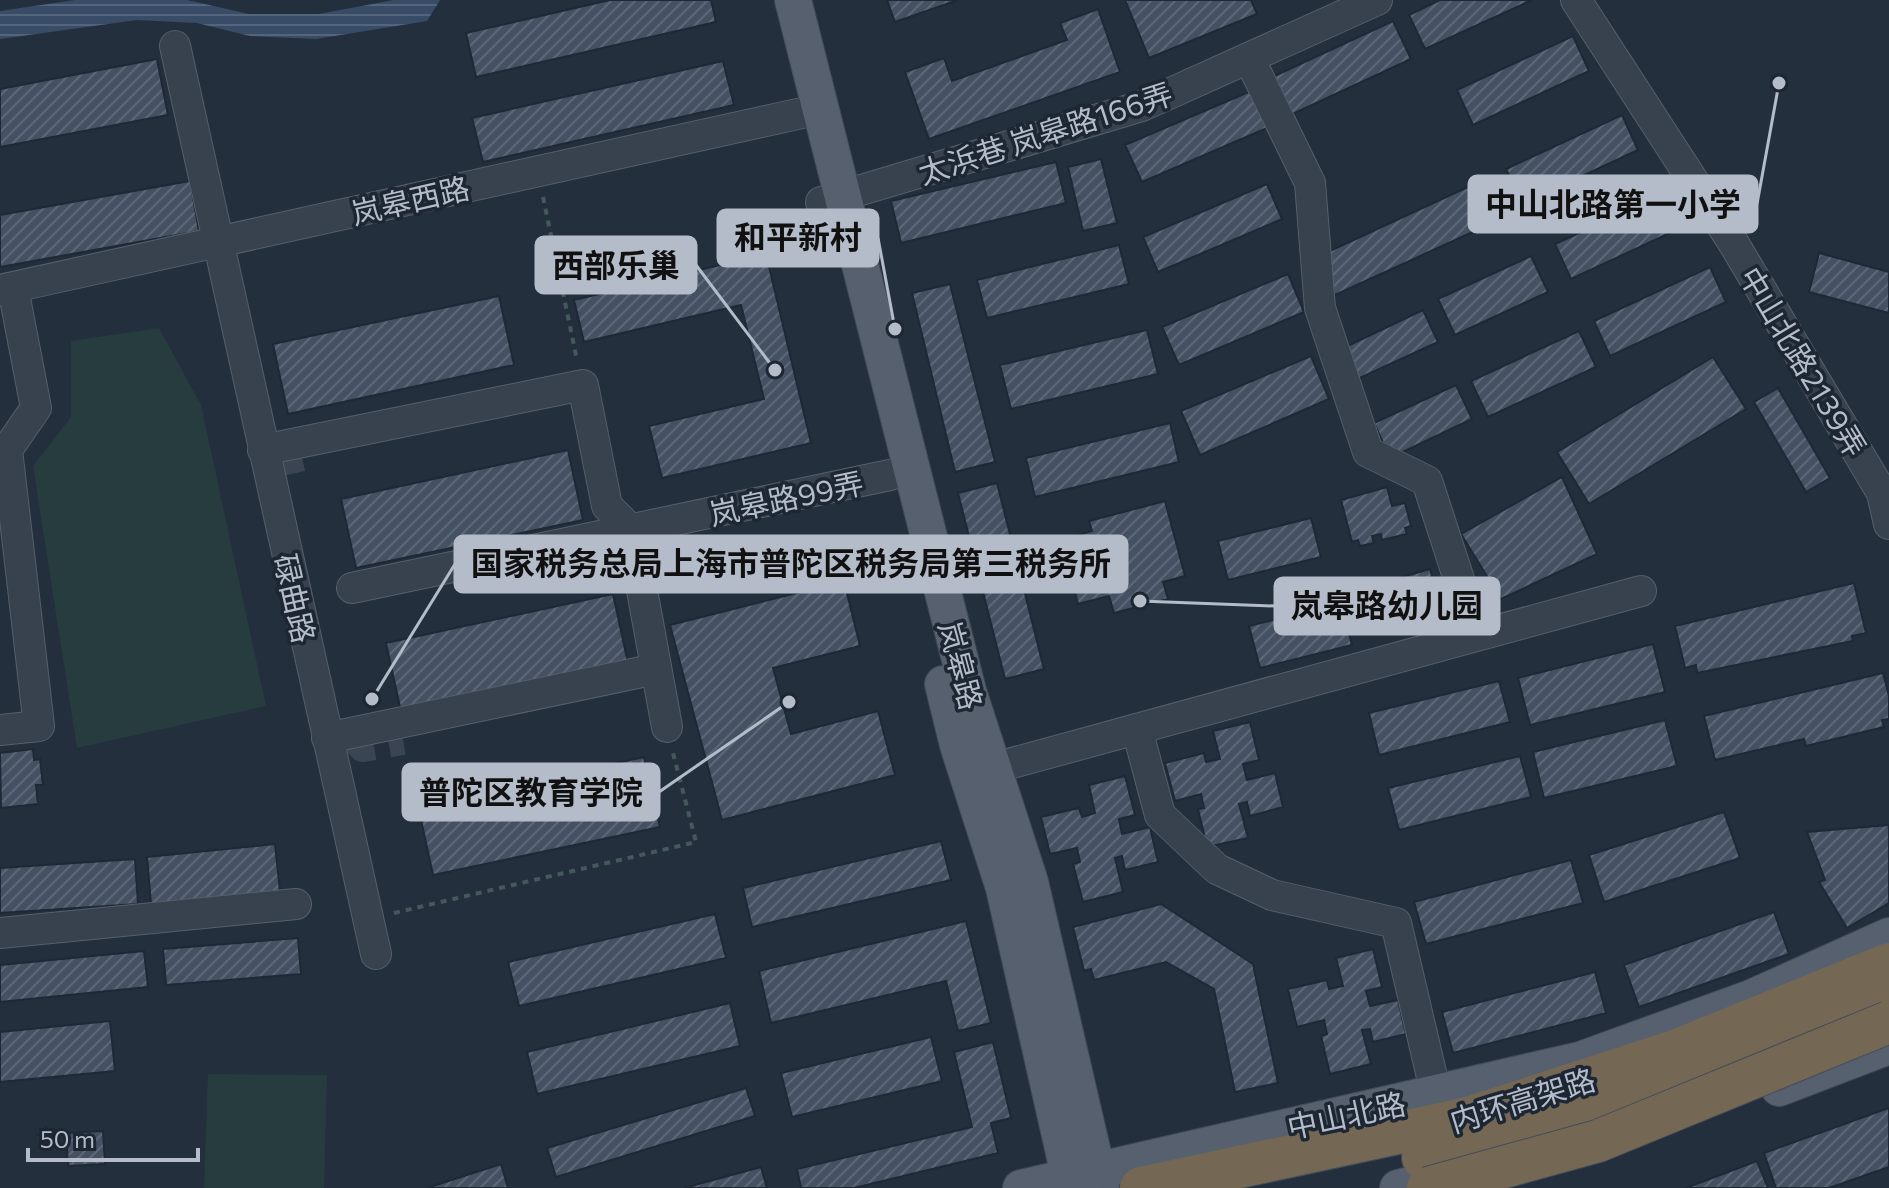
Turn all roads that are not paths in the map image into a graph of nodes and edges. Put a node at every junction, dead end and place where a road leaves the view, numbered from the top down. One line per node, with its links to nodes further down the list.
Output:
1 (771, 0): 7 (main road, 岚皋路)
2 (793, 0): 7 (main road, 岚皋路)
3 (1377, 0): 6 (street, 太浜巷 岚皋路166弄)
4 (1576, 0): 13 (street, 中山北路2139弄)
5 (175, 46): 9 (street, 碌曲路)
6 (1249, 58): 8 (street, 太浜巷 岚皋路166弄); 17 (street)
7 (809, 111): 8 (main road, 岚皋路); 9 (street, 岚皋西路)
8 (832, 199): 12 (main road, 岚皋路); 23 (main road, 岚皋路)
9 (217, 242): 10 (street, 岚皋西路); 11 (street, 碌曲路)
10 (6, 289): 21 (street)
11 (263, 450): 14 (street); 22 (street, 碌曲路)
12 (890, 475): 14 (street, 岚皋路99弄); 33 (main road, 岚皋路)
13 (1889, 524)
14 (631, 530): 15 (street, 岚皋路99弄); 18 (street)
15 (352, 588)
16 (1641, 591): 17 (street)
17 (1477, 635): 20 (street)
18 (656, 669): 19 (street); 22 (street)
19 (667, 727)
20 (1137, 729): 23 (street); 32 (street)
21 (0, 730)
22 (327, 738): 27 (street, 碌曲路)
23 (994, 768): 33 (main road, 岚皋路)
24 (296, 904): 25 (street)
25 (0, 933)
26 (1889, 936): 32 (main road, 中山北路)
27 (376, 954)
28 (1889, 964): 35 (highway, 内环高架路)
29 (1889, 1000): 36 (highway, 内环高架路)
30 (1889, 1022): 38 (highway, bridge)
31 (1889, 1046): 37 (main road)
32 (1436, 1094): 33 (main road, 中山北路)
33 (1085, 1180): 34 (main road, 中山北路)
34 (1021, 1188)
35 (1141, 1188)
36 (1290, 1188)
37 (1398, 1188)
38 (1428, 1188)

